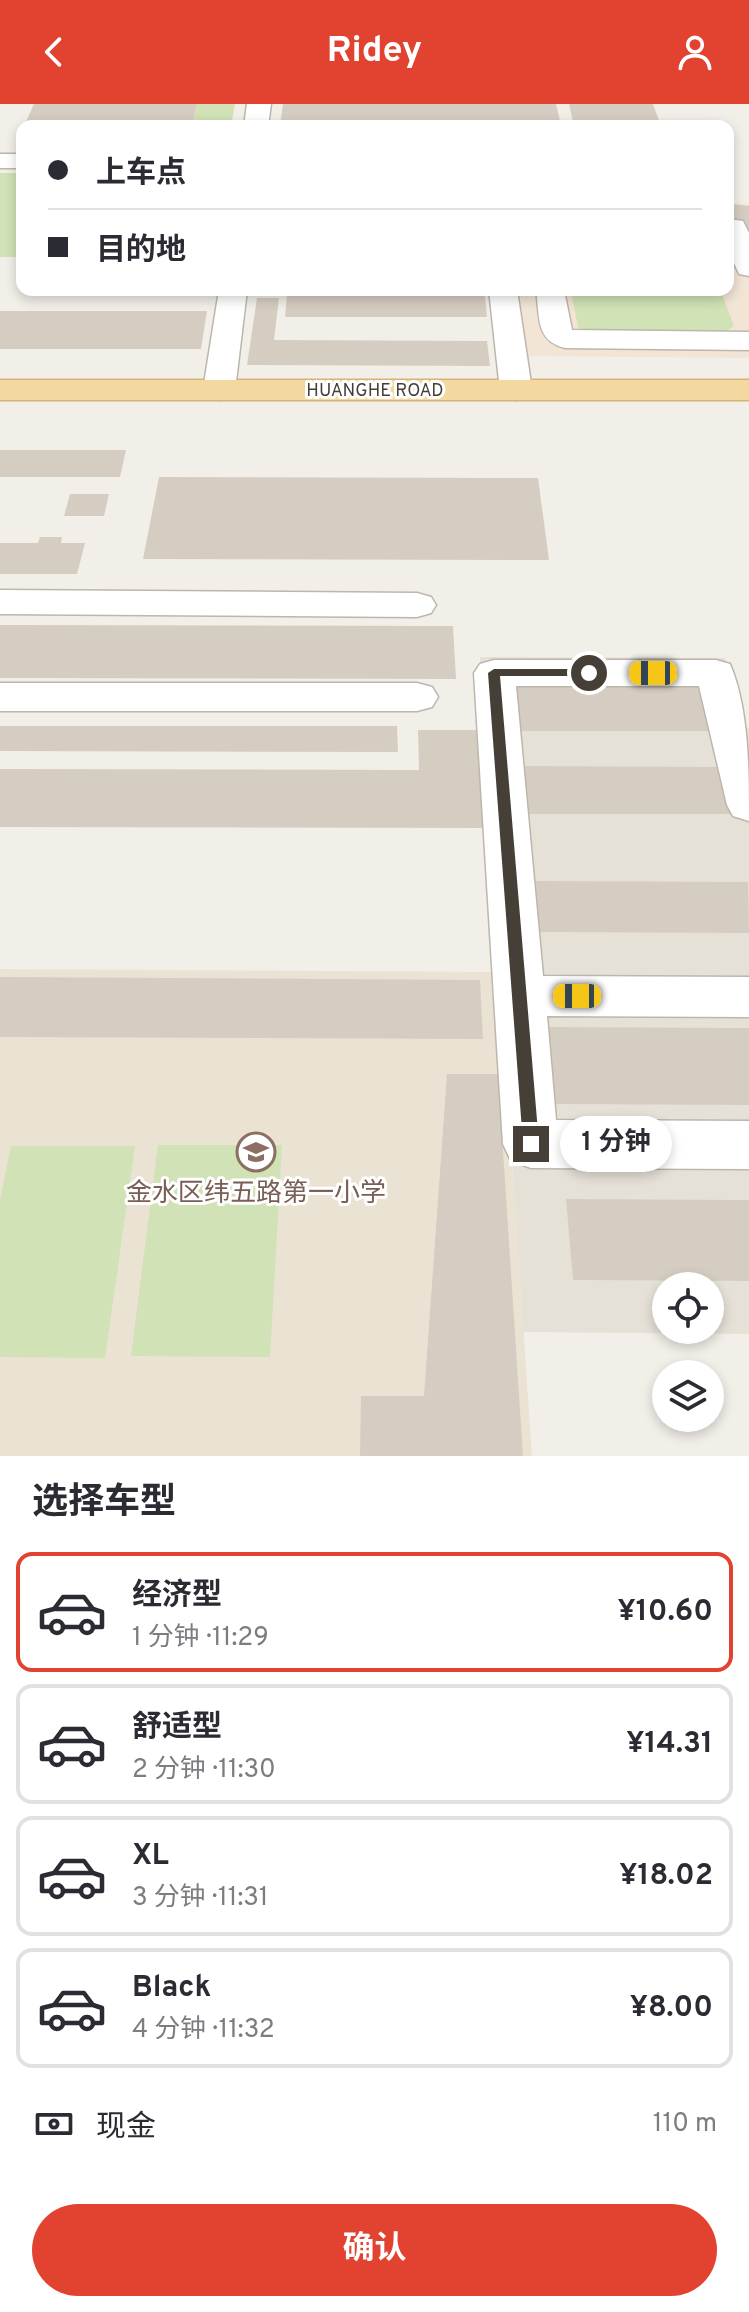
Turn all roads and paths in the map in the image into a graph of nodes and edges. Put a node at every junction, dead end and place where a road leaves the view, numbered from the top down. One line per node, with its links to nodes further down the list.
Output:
1 (734, 230): 2 (lane)
2 (749, 268)
3 (232, 296): 9 (lane)
4 (504, 296): 10 (lane)
5 (551, 296): 6 (lane)
6 (670, 341): 7 (lane); 11 (lane)
7 (749, 341)
8 (0, 390): 9 (main road, HUANGHE ROAD)
9 (219, 390): 10 (main road, HUANGHE ROAD)
10 (516, 390): 11 (main road, HUANGHE ROAD)
11 (686, 390): 12 (main road, HUANGHE ROAD)
12 (749, 390)
13 (0, 418): 14 (main road, HUANGHE ROAD)
14 (749, 418)
15 (0, 602): 16 (lane)
16 (417, 605)
17 (0, 697): 18 (lane)
18 (417, 697)
19 (749, 805): 20 (lane)
20 (520, 996): 21 (lane); 22 (lane)
21 (749, 997)
22 (749, 1145)

